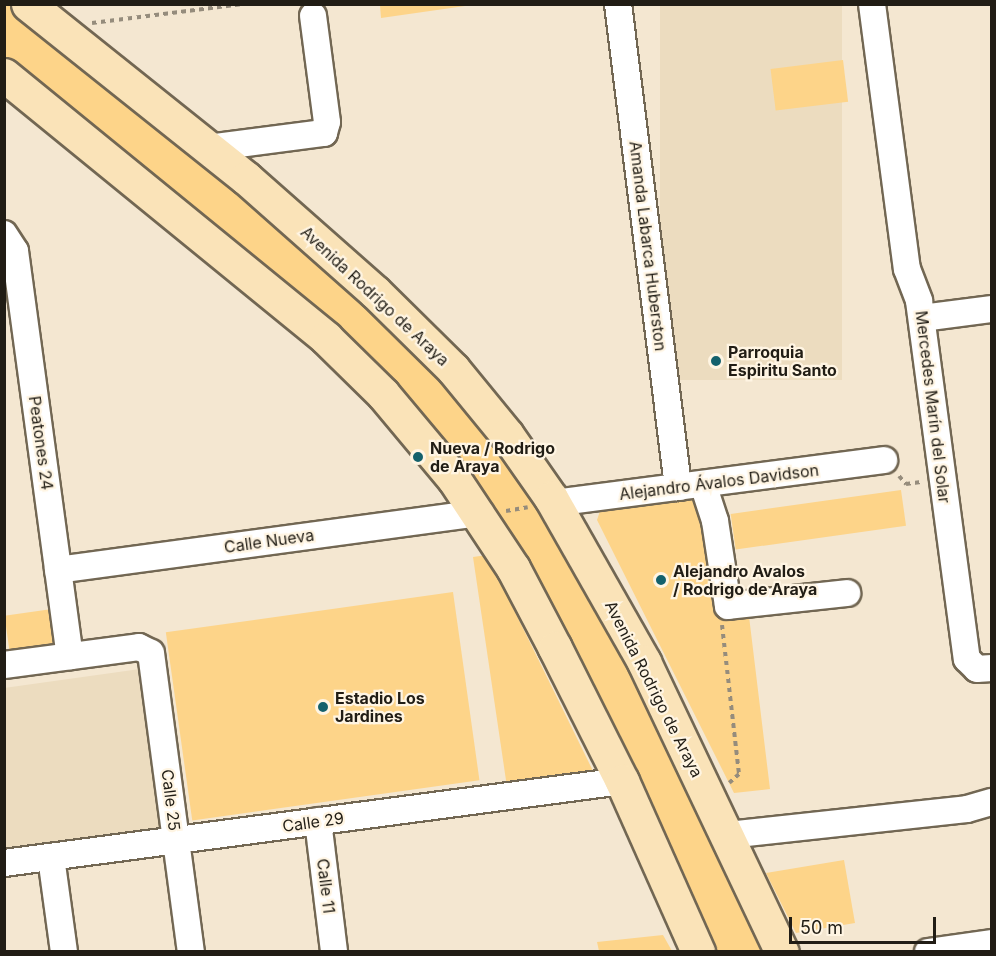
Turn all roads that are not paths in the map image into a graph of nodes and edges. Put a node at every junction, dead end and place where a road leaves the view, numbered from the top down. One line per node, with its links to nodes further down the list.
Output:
1 (28, 4): 6 (main road, Avenida Rodrigo de Araya)
2 (618, 4): 11 (street, Amanda Labarca Huberston)
3 (872, 4): 9 (street, Mercedes Marín del Solar)
4 (313, 16): 6 (street)
5 (4, 75): 13 (main road)
6 (208, 148): 12 (main road, Avenida Rodrigo de Araya)
7 (4, 234): 14 (street, Peatones 24)
8 (992, 309): 9 (street)
9 (922, 318): 18 (street, Mercedes Marín del Solar)
10 (884, 460): 11 (street, Alejandro Ávalos Davidson)
11 (691, 485): 12 (street, Alejandro Ávalos Davidson); 15 (street, Amanda Labarca Huberston)
12 (553, 501): 22 (main road, Avenida Rodrigo de Araya)
13 (480, 513): 14 (street, Calle Nueva); 19 (main road)
14 (58, 570): 16 (street, Peatones 24)
15 (847, 593)
16 (70, 656): 17 (street); 23 (street, Calle 25)
17 (4, 665)
18 (982, 668)
19 (622, 781): 21 (street, Calle 29); 30 (main road)
20 (992, 802): 22 (street)
21 (318, 821): 23 (street, Calle 29); 29 (street, Calle 11)
22 (728, 835): 31 (main road, Avenida Rodrigo de Araya)
23 (177, 840): 24 (street, Calle 29); 28 (street, Calle 25)
24 (51, 857): 25 (street, Calle 29); 27 (street)
25 (4, 863)
26 (992, 944): 32 (street)
27 (64, 951)
28 (191, 951)
29 (334, 951)
30 (698, 951)
31 (782, 951)
32 (928, 951)

